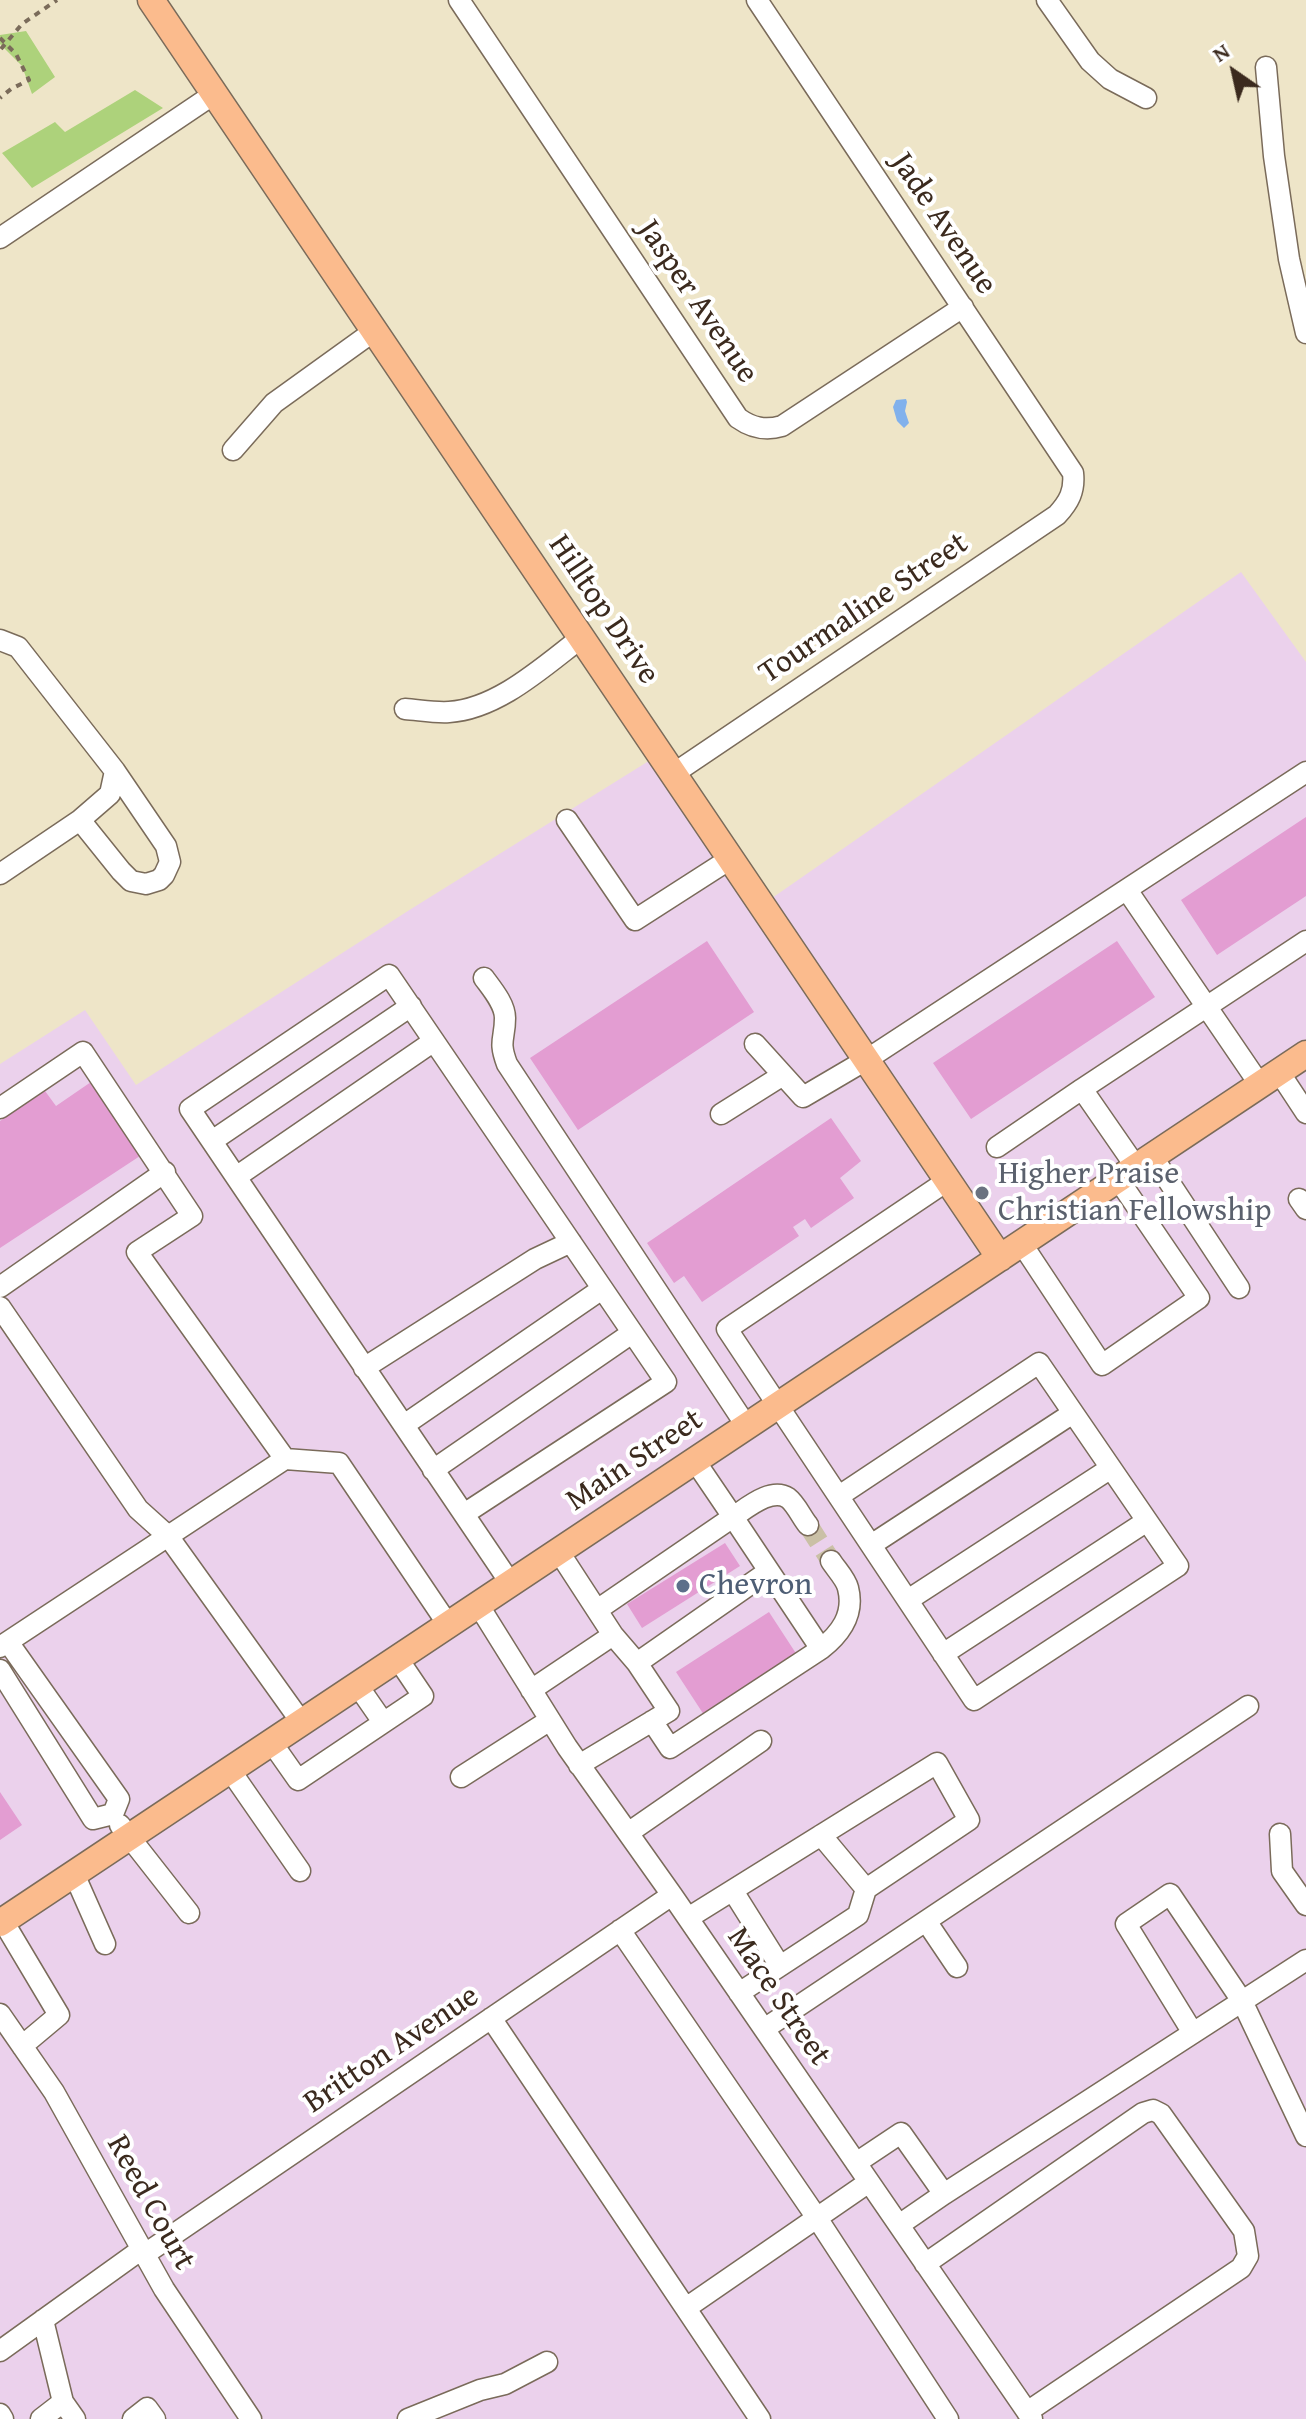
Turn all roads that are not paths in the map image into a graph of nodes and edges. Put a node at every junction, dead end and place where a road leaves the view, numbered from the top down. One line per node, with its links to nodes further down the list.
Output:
1 (151, 0): 6 (main road, Hilltop Drive)
2 (459, 0): 9 (street, Jasper Avenue)
3 (757, 0): 9 (street, Jade Avenue)
4 (1047, 0): 7 (street)
5 (1266, 67): 11 (street)
6 (214, 94): 8 (street); 10 (main road, Hilltop Drive)
7 (1146, 98)
8 (0, 238)
9 (963, 307): 13 (street, Jade Avenue)
10 (374, 331): 12 (street); 14 (main road, Hilltop Drive)
11 (1306, 333)
12 (233, 450)
13 (1074, 483): 19 (street, Tourmaline Street)
14 (581, 638): 16 (street); 19 (main road, Hilltop Drive)
15 (0, 640): 17 (street)
16 (405, 709)
17 (115, 771): 20 (street); 20 (street)
18 (1306, 772): 24 (street)
19 (673, 774): 22 (main road, Hilltop Drive)
20 (80, 820): 23 (street)
21 (567, 820): 22 (street)
22 (730, 859): 32 (main road, Hilltop Drive)
23 (0, 874)
24 (1127, 890): 28 (street); 32 (street)
25 (1306, 941): 28 (street)
26 (484, 978): 57 (street)
27 (411, 1006): 29 (street); 39 (street); 39 (street)
28 (1207, 1006): 34 (street); 35 (street)
29 (434, 1041): 43 (street); 45 (street)
30 (755, 1044): 33 (street)
31 (1306, 1054): 34 (main road, Main Street)
32 (866, 1060): 33 (street); 44 (main road, Hilltop Drive)
33 (783, 1075): 38 (street)
34 (1269, 1078): 37 (street); 41 (main road, Main Street)
35 (1082, 1089): 40 (street); 41 (street)
36 (0, 1108): 42 (street)
37 (1306, 1113)
38 (721, 1114)
39 (212, 1141): 43 (street)
40 (997, 1147)
41 (1136, 1168): 46 (main road, Main Street); 46 (street); 49 (street)
42 (165, 1172): 48 (street); 58 (street)
43 (236, 1177): 53 (street)
44 (947, 1181): 47 (main road, Hilltop Drive); 54 (street)
45 (571, 1242): 50 (street); 53 (street)
46 (1022, 1244): 47 (main road, Main Street)
47 (1000, 1258): 54 (main road, Main Street)
48 (0, 1287)
49 (1239, 1288)
50 (602, 1289): 52 (street); 56 (street)
51 (0, 1307): 67 (street)
52 (632, 1333): 61 (street); 63 (street)
53 (364, 1368): 56 (street)
54 (779, 1406): 57 (main road, Main Street); 62 (street)
55 (1073, 1413): 60 (street); 62 (street); 68 (street)
56 (404, 1425): 61 (street)
57 (747, 1427): 59 (main road, Main Street)
58 (285, 1459): 67 (street); 76 (street)
59 (695, 1461): 64 (street); 69 (main road, Main Street)
60 (1111, 1468): 65 (street); 73 (street)
61 (433, 1470): 63 (street)
62 (839, 1496): 68 (street)
63 (464, 1514): 72 (street)
64 (733, 1517): 66 (street); 71 (street); 75 (street)
65 (1147, 1521): 80 (street); 80 (street)
66 (808, 1525)
67 (168, 1536): 78 (street); 90 (street)
68 (871, 1545): 73 (street)
69 (559, 1552): 72 (main road, Main Street); 75 (street)
70 (831, 1561): 79 (street)
71 (769, 1571): 79 (street); 82 (street)
72 (511, 1584): 74 (main road, Main Street)
73 (908, 1600): 80 (street)
74 (479, 1606): 76 (main road, Main Street); 85 (street, Mace Street)
75 (597, 1610): 77 (street)
76 (449, 1626): 81 (main road, Main Street)
77 (613, 1635): 82 (street); 85 (street)
78 (4, 1645): 96 (street)
79 (821, 1649): 88 (street)
80 (943, 1654)
81 (398, 1659): 84 (main road, Main Street); 89 (street)
82 (637, 1663): 88 (street)
83 (0, 1670): 96 (street)
84 (358, 1686): 89 (street); 90 (main road, Main Street)
85 (531, 1690): 87 (street, Mace Street)
86 (1248, 1706): 109 (street)
87 (550, 1720): 93 (street, Mace Street); 95 (street)
88 (652, 1721): 93 (street)
89 (383, 1722): 92 (street)
90 (302, 1723): 92 (main road, Main Street)
91 (761, 1741): 97 (street)
92 (272, 1743): 94 (main road, Main Street)
93 (579, 1765): 97 (street, Mace Street)
94 (230, 1770): 100 (main road, Main Street); 101 (street)
95 (461, 1777)
96 (113, 1814): 100 (street)
97 (628, 1833): 105 (street, Mace Street)
98 (1280, 1834): 106 (street)
99 (821, 1835): 103 (street); 103 (street); 104 (street)
100 (127, 1838): 102 (main road, Main Street); 107 (street)
101 (300, 1871)
102 (74, 1874): 110 (main road, Main Street); 112 (street)
103 (866, 1889): 114 (street)
104 (733, 1891): 108 (street); 114 (street)
105 (672, 1895): 108 (street, Mace Street); 111 (street, Britton Avenue)
106 (1306, 1905)
107 (189, 1913)
108 (688, 1918): 116 (street, Mace Street)
109 (926, 1921): 115 (street); 120 (street)
110 (2, 1922): 122 (street)
111 (620, 1930): 119 (street, Britton Avenue); 127 (street)
112 (105, 1944)
113 (1306, 1960): 117 (street)
114 (780, 1966): 116 (street)
115 (957, 1967)
116 (739, 1993): 120 (street, Mace Street)
117 (1242, 2001): 121 (street); 121 (street); 123 (street)
118 (0, 2014): 122 (street, Reed Court)
119 (491, 2018): 129 (street, Britton Avenue); 131 (street)
120 (764, 2029): 124 (street, Mace Street)
121 (1193, 2033): 126 (street)
122 (22, 2046): 129 (street, Reed Court)
123 (1306, 2136)
124 (856, 2163): 125 (street, Mace Street); 126 (street)
125 (869, 2182): 127 (street); 128 (street, Mace Street)
126 (944, 2194): 128 (street)
127 (817, 2218): 131 (street); 143 (street)
128 (899, 2225): 130 (street, Mace Street)
129 (144, 2252): 132 (street, Britton Avenue); 140 (street, Reed Court)
130 (925, 2264): 136 (street, Mace Street); 136 (street)
131 (686, 2308): 142 (street)
132 (43, 2320): 133 (street, Britton Avenue); 135 (street)
133 (0, 2351)
134 (547, 2362): 141 (street)
135 (69, 2411): 137 (street)
136 (1029, 2415)
137 (41, 2419)
138 (133, 2419): 139 (street)
139 (155, 2419)
140 (251, 2419)
141 (408, 2419)
142 (760, 2419)
143 (948, 2419)

